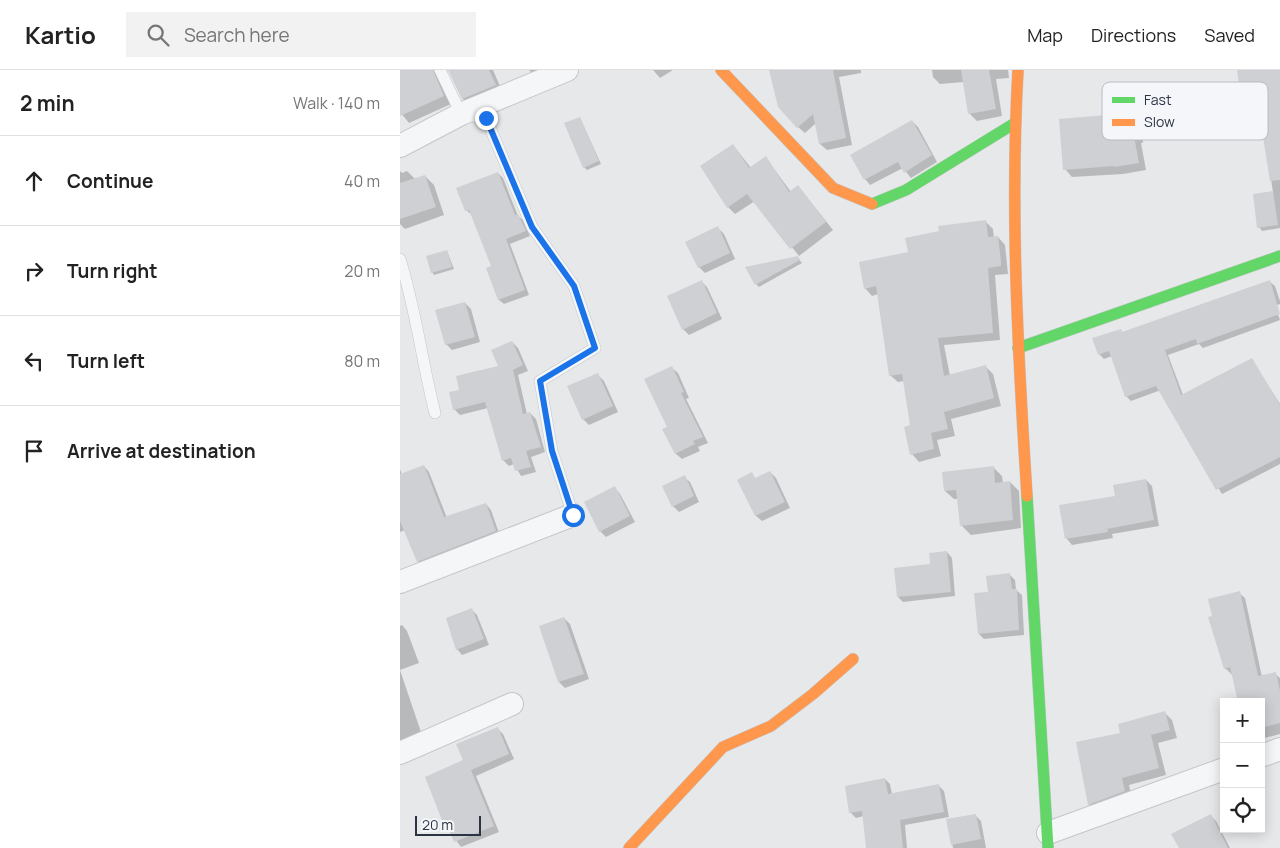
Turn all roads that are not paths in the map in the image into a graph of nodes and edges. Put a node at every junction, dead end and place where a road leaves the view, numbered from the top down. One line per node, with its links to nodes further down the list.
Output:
1 (440, 70): 5 (lane)
2 (567, 70): 5 (street)
3 (721, 70): 6 (street)
4 (1018, 70): 6 (street)
5 (462, 114): 7 (street); 12 (lane)
6 (1015, 124): 10 (street)
7 (400, 146)
8 (1280, 256): 10 (street)
9 (400, 260): 11 (lane)
10 (1018, 348): 20 (street)
11 (435, 413)
12 (573, 515): 13 (street)
13 (400, 582)
14 (853, 659): 21 (street)
15 (512, 704): 17 (street)
16 (1280, 749): 18 (street)
17 (400, 753)
18 (1265, 755)
19 (1220, 771): 20 (street)
20 (1048, 840)
21 (629, 848)

